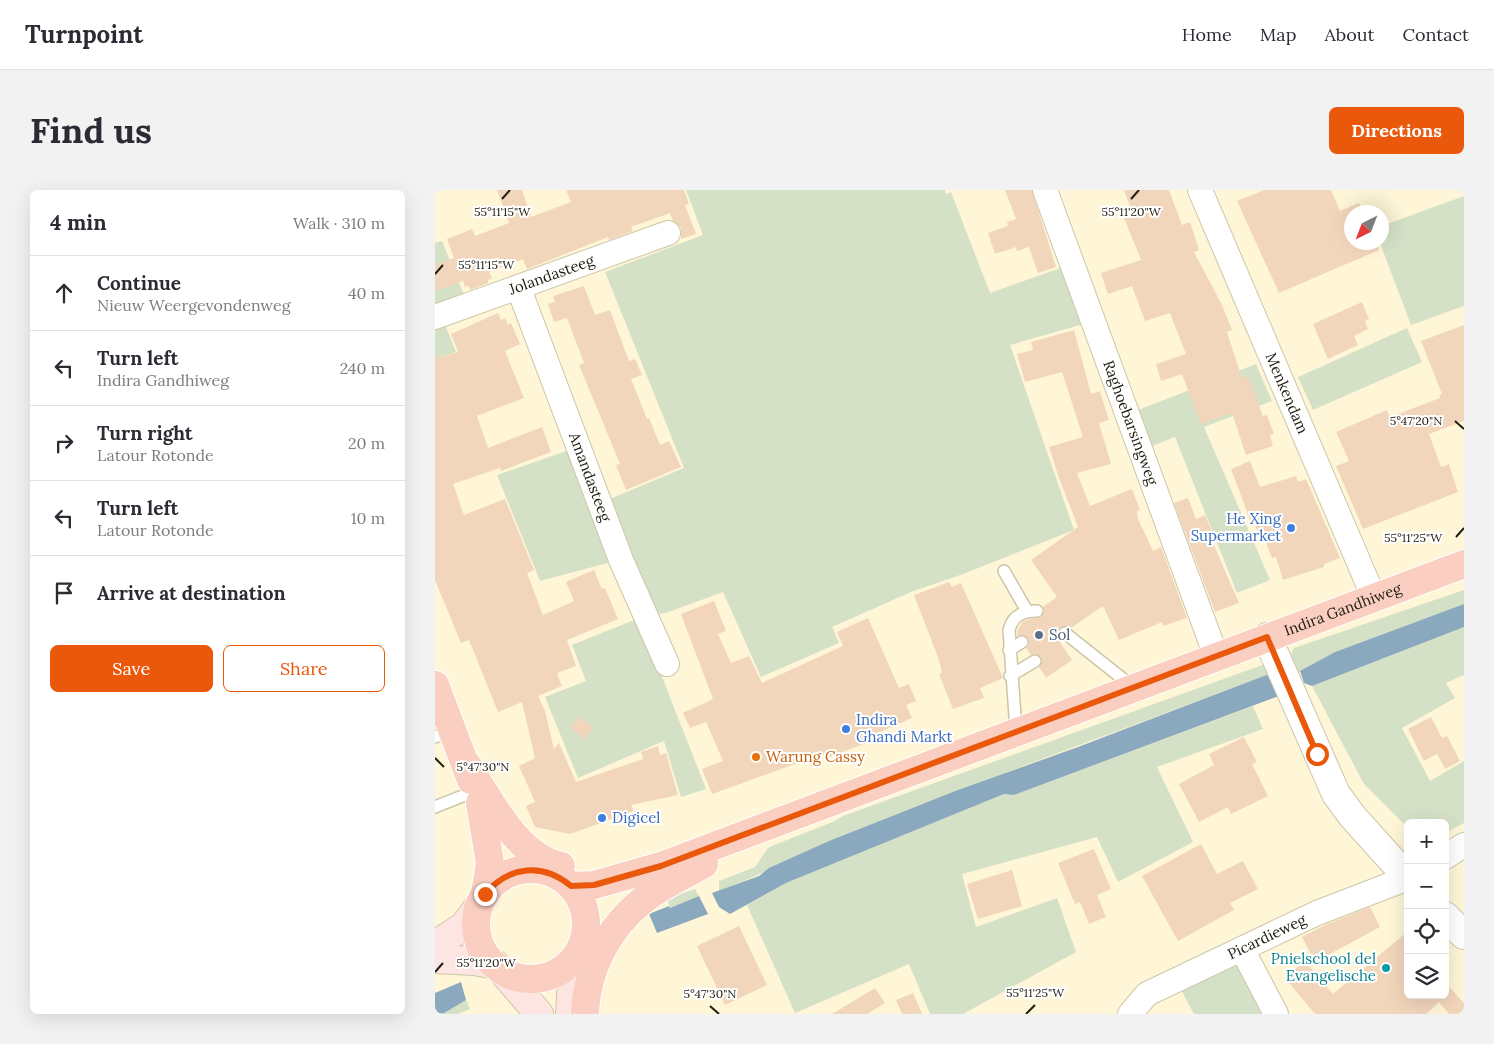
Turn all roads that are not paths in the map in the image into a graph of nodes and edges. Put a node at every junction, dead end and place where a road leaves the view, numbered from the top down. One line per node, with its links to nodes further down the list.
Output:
1 (1045, 190): 13 (street, Raghoebarsingweg)
2 (1200, 190): 8 (street, Menkendam)
3 (668, 233): 4 (street, Jolandasteeg)
4 (519, 288): 5 (street, Jolandasteeg); 15 (street, Amandasteeg)
5 (435, 317)
6 (1464, 564): 8 (main road, Indira Gandhiweg)
7 (1004, 571): 12 (lane)
8 (1374, 598): 11 (main road, Indira Gandhiweg)
9 (1065, 638): 18 (lane)
10 (1022, 642): 12 (lane)
11 (1271, 647): 13 (main road, Indira Gandhiweg); 30 (street)
12 (1009, 650): 16 (lane)
13 (1216, 656): 18 (main road, Indira Gandhiweg)
14 (1035, 661): 16 (lane)
15 (667, 664)
16 (1011, 676): 19 (lane)
17 (435, 685): 20 (main road)
18 (1133, 687): 19 (main road, Indira Gandhiweg)
19 (1016, 731): 24 (main road, Indira Gandhiweg)
20 (444, 734): 21 (main road)
21 (465, 762): 22 (main road); 26 (main road)
22 (478, 797): 23 (lane); 29 (main road); 33 (main road)
23 (435, 807)
24 (741, 836): 26 (main road, Indira Gandhiweg); 44 (main road)
25 (1464, 845): 27 (street)
26 (713, 846): 28 (main road, Indira Gandhiweg)
27 (1449, 854)
28 (661, 866): 32 (main road, Indira Gandhiweg); 36 (main road, Indira Gandhiweg)
29 (534, 869): 32 (main road); 33 (main road)
30 (1404, 874)
31 (1404, 880): 38 (street, Picardieweg)
32 (571, 886): 36 (main road)
33 (482, 900): 37 (main road); 40 (main road)
34 (1449, 920): 35 (street)
35 (1464, 935)
36 (583, 942): 40 (main road); 43 (main road)
37 (435, 945)
38 (1242, 949): 41 (street, Picardieweg); 45 (street)
39 (435, 959): 40 (main road)
40 (499, 968): 42 (main road)
41 (1131, 1012)
42 (539, 1014)
43 (570, 1014)
44 (585, 1014)
45 (1275, 1014)

